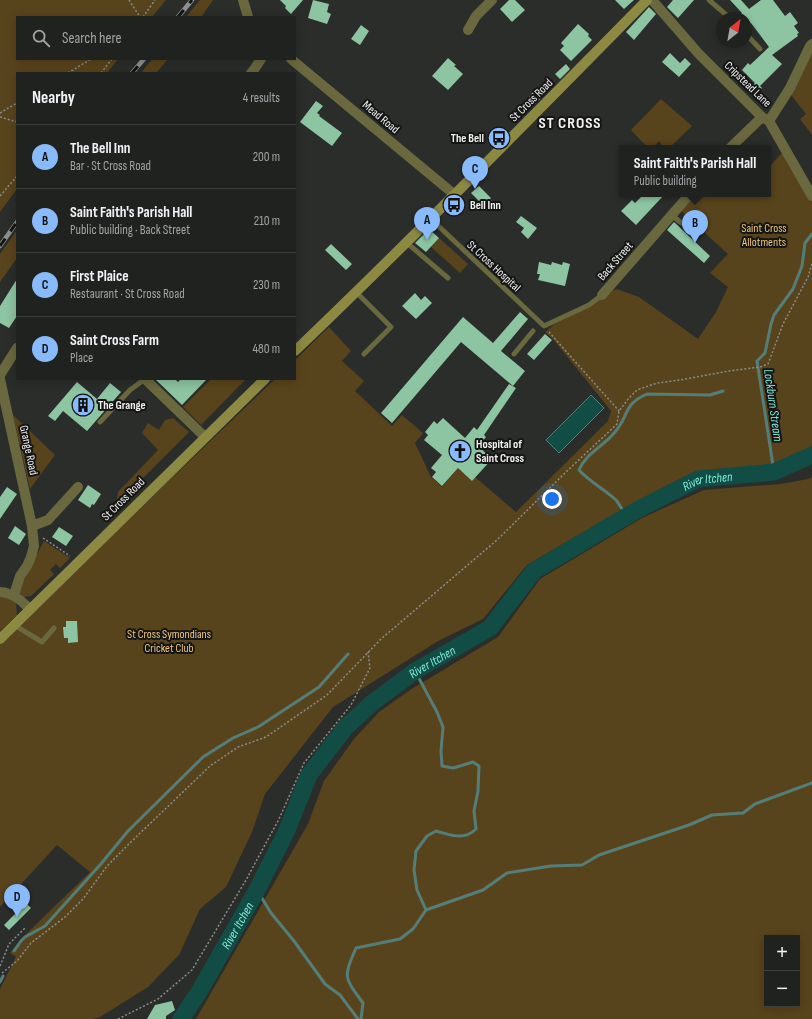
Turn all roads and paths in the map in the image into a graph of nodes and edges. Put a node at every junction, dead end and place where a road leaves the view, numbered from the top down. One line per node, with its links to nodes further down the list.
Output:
1 (129, 0): 9 (path)
2 (156, 0): 10 (path)
3 (243, 0): 11 (street)
4 (492, 0): 12 (street)
5 (647, 0): 30 (main road, St Cross Road)
6 (652, 0): 26 (street, Cripstead Lane)
7 (709, 0): 8 (lane)
8 (723, 12)
9 (140, 16)
10 (142, 16)
11 (248, 16)
12 (468, 30)
13 (752, 40): 15 (lane)
14 (811, 46): 26 (street)
15 (760, 49)
16 (89, 60): 20 (path)
17 (111, 60): 21 (path)
18 (260, 60): 22 (street)
19 (292, 60): 30 (street, Mead Road)
20 (70, 72)
21 (103, 72)
22 (252, 72)
23 (16, 104): 24 (path)
24 (0, 113)
25 (0, 116): 27 (path)
26 (766, 119): 28 (street); 32 (street, Cripstead Lane)
27 (16, 122)
28 (734, 145)
29 (16, 177): 31 (path)
30 (455, 195): 35 (main road, St Cross Road)
31 (0, 196)
32 (812, 196)
33 (687, 197): 34 (street, Back Street)
34 (672, 215): 36 (lane); 41 (street, Back Street)
35 (431, 219): 37 (main road, St Cross Road); 42 (lane, St Cross Hospital)
36 (694, 229)
37 (407, 243): 39 (lane); 40 (main road, St Cross Road)
38 (812, 264): 52 (path)
39 (448, 278)
40 (356, 292): 44 (main road, St Cross Road); 45 (lane)
41 (602, 295): 42 (lane, Back Street)
42 (539, 327): 46 (lane); 52 (path)
43 (16, 350): 47 (street)
44 (296, 350)
45 (364, 354)
46 (514, 354)
47 (0, 375)
48 (0, 379): 56 (street, Grange Road)
49 (144, 380): 53 (lane)
50 (146, 380): 54 (street)
51 (264, 380): 54 (main road, St Cross Road)
52 (619, 411): 64 (path)
53 (100, 422)
54 (205, 436): 60 (main road, St Cross Road)
55 (78, 487): 56 (street)
56 (32, 530): 57 (path); 59 (street, Grange Road)
57 (74, 559)
58 (0, 592): 59 (street)
59 (14, 595): 60 (street)
60 (30, 609): 61 (main road, St Cross Road)
61 (14, 625): 62 (lane); 63 (main road, St Cross Road)
62 (54, 628)
63 (0, 639)
64 (368, 652): 67 (path); 68 (path)
65 (25, 928): 66 (path)
66 (0, 966)
67 (2, 973)
68 (118, 1019)

